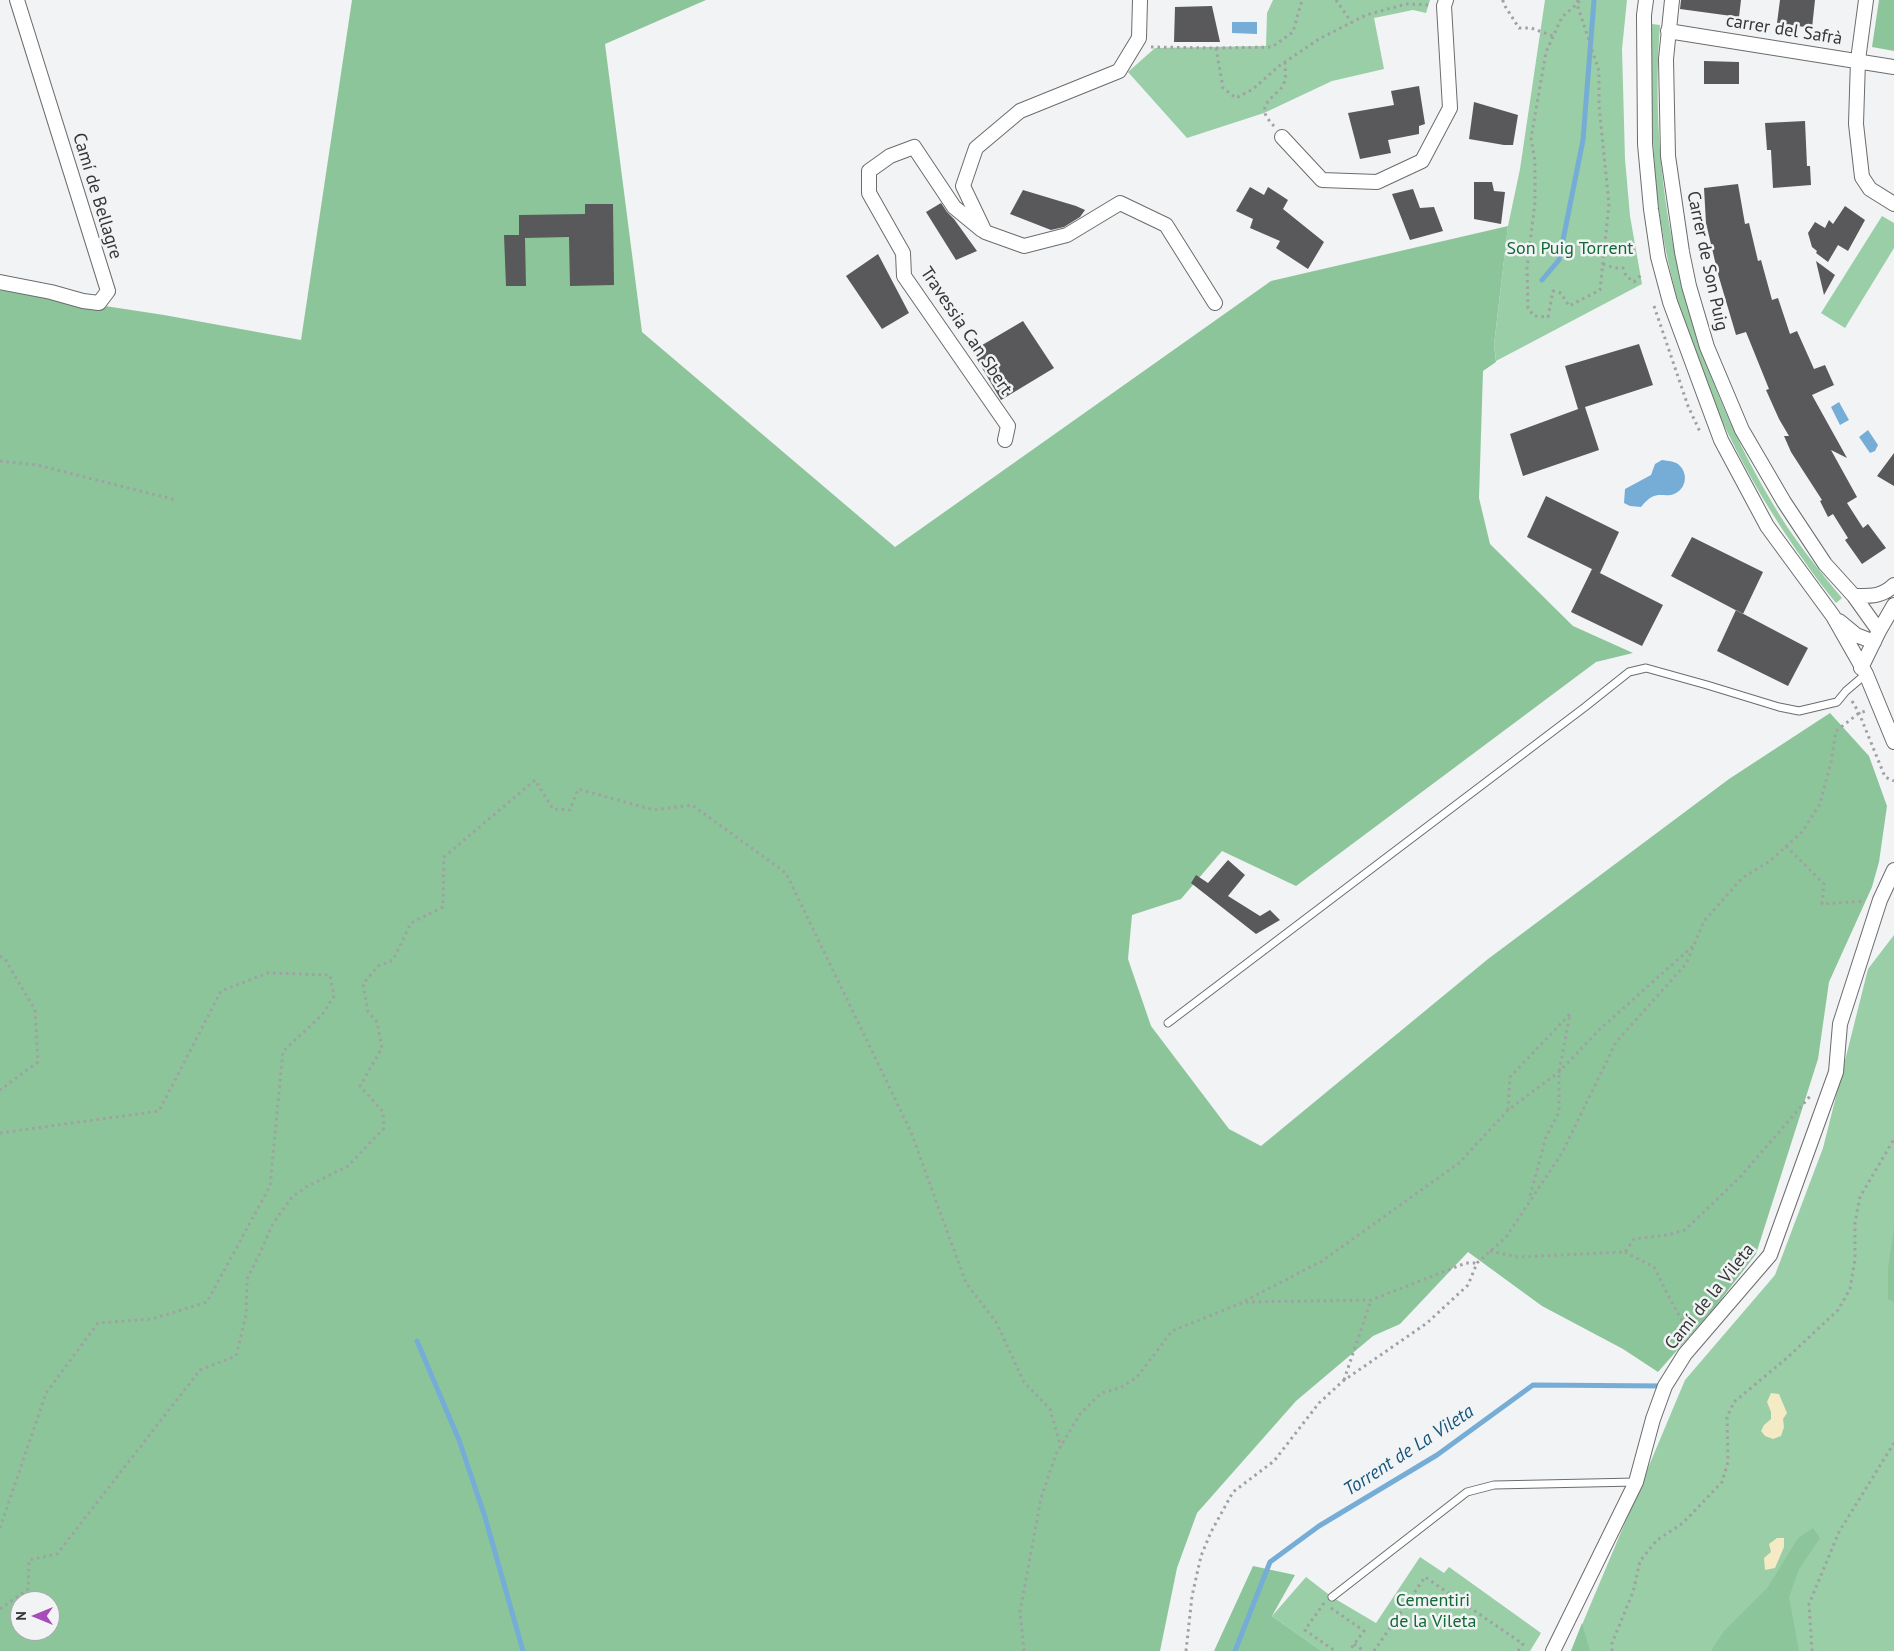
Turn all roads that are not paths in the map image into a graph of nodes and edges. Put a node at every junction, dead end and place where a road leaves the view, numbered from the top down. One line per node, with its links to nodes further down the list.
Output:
1 (18, 0): 13 (street, Camí de Bellagre)
2 (1140, 0): 12 (street)
3 (1646, 0): 19 (street)
4 (1672, 0): 7 (street, Carrer de Son Puig)
5 (1866, 0): 8 (street)
6 (1445, 3): 10 (street)
7 (1668, 30): 8 (street, carrer del Safrà); 17 (street, Carrer de Son Puig)
8 (1858, 60): 9 (street, carrer del Safrà); 11 (street)
9 (1894, 67)
10 (1282, 137)
11 (1894, 204)
12 (985, 232): 14 (street); 15 (street, Travessia Can Sbert)
13 (0, 282)
14 (1215, 303)
15 (1004, 440)
16 (1894, 585): 17 (street)
17 (1854, 596): 20 (street, Carrer de Son Puig)
18 (1894, 605): 20 (street)
19 (1833, 616): 20 (street); 21 (street)
20 (1876, 636): 21 (street)
21 (1864, 671): 22 (street); 24 (lane)
22 (1894, 742)
23 (1894, 870): 25 (street, Camí de la Vileta)
24 (1168, 1023)
25 (1636, 1482): 26 (lane); 27 (street, Camí de la Vileta)
26 (1332, 1597)
27 (1553, 1651)

